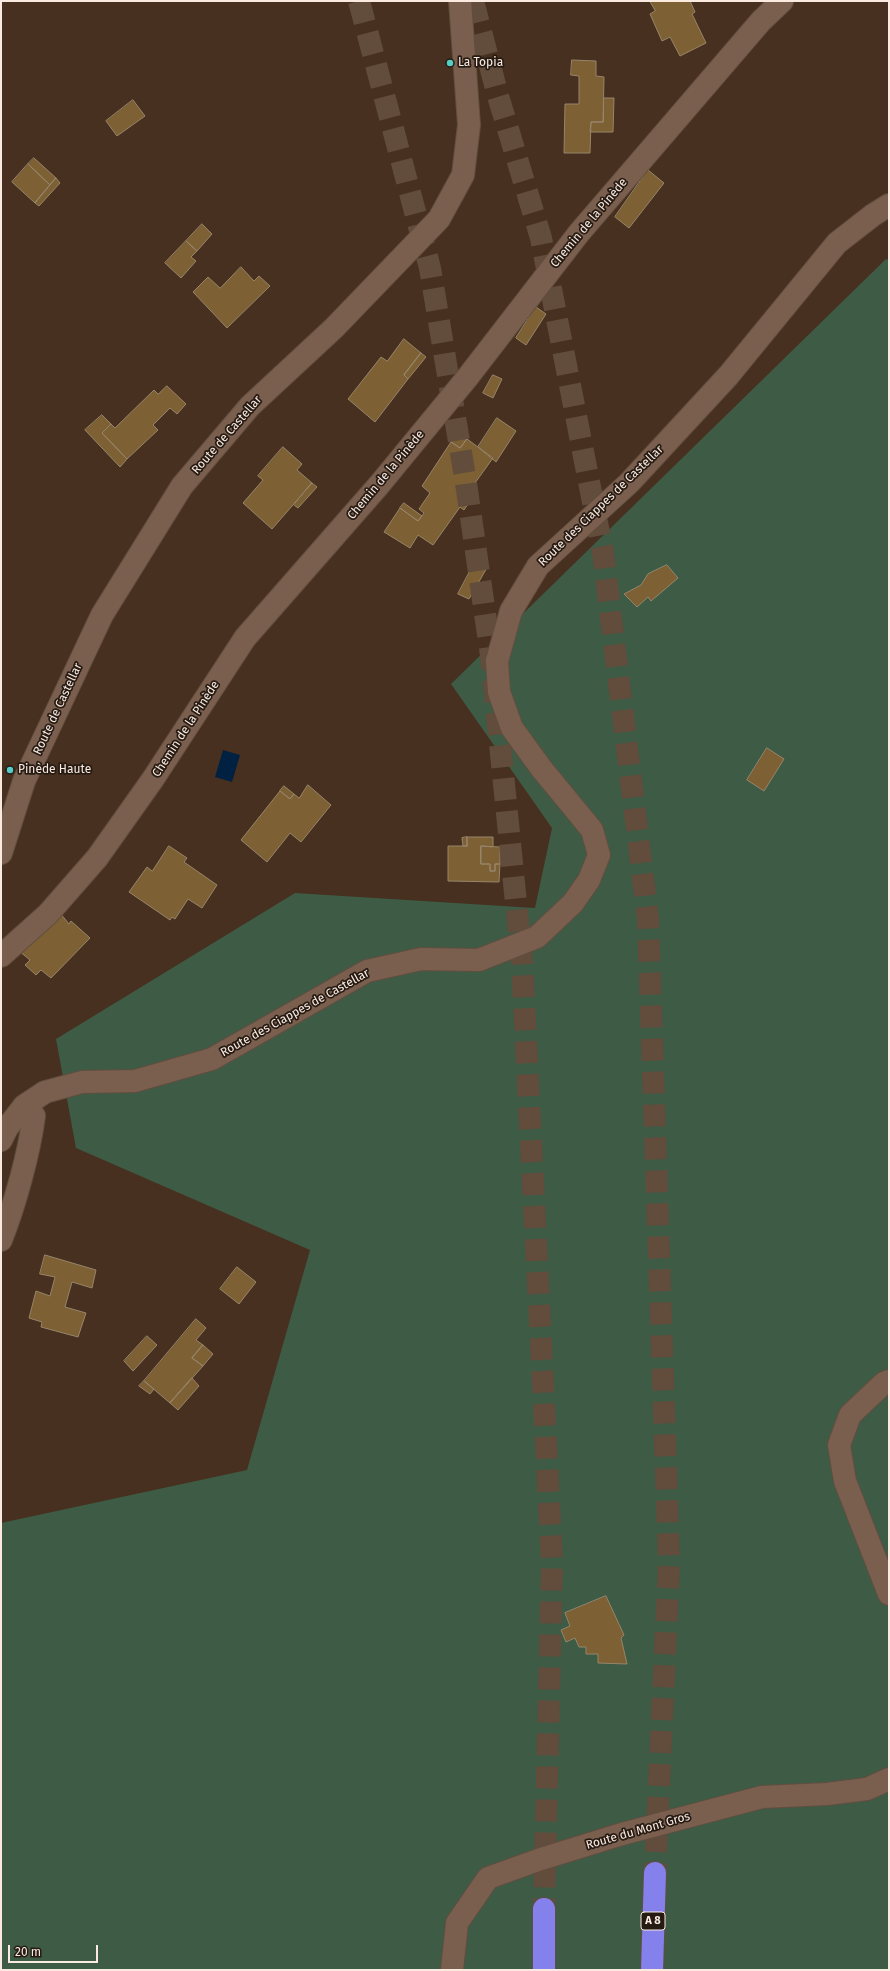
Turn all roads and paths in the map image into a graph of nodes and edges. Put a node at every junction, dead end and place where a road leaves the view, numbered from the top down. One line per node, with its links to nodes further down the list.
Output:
1 (460, 1): 4 (street, Route de Castellar)
2 (782, 1): 5 (street, Chemin de la Pinède)
3 (889, 205): 6 (street, Route des Ciappes de Castellar)
4 (1, 854)
5 (1, 956)
6 (24, 1106): 7 (street, Route des Ciappes de Castellar); 8 (street)
7 (1, 1140)
8 (1, 1240)
9 (889, 1381): 10 (street)
10 (889, 1594)
11 (889, 1779): 14 (street, Route du Mont Gros)
12 (655, 1873): 16 (highway, A 8)
13 (544, 1909): 15 (highway)
14 (452, 1970)
15 (544, 1970)
16 (652, 1970)

